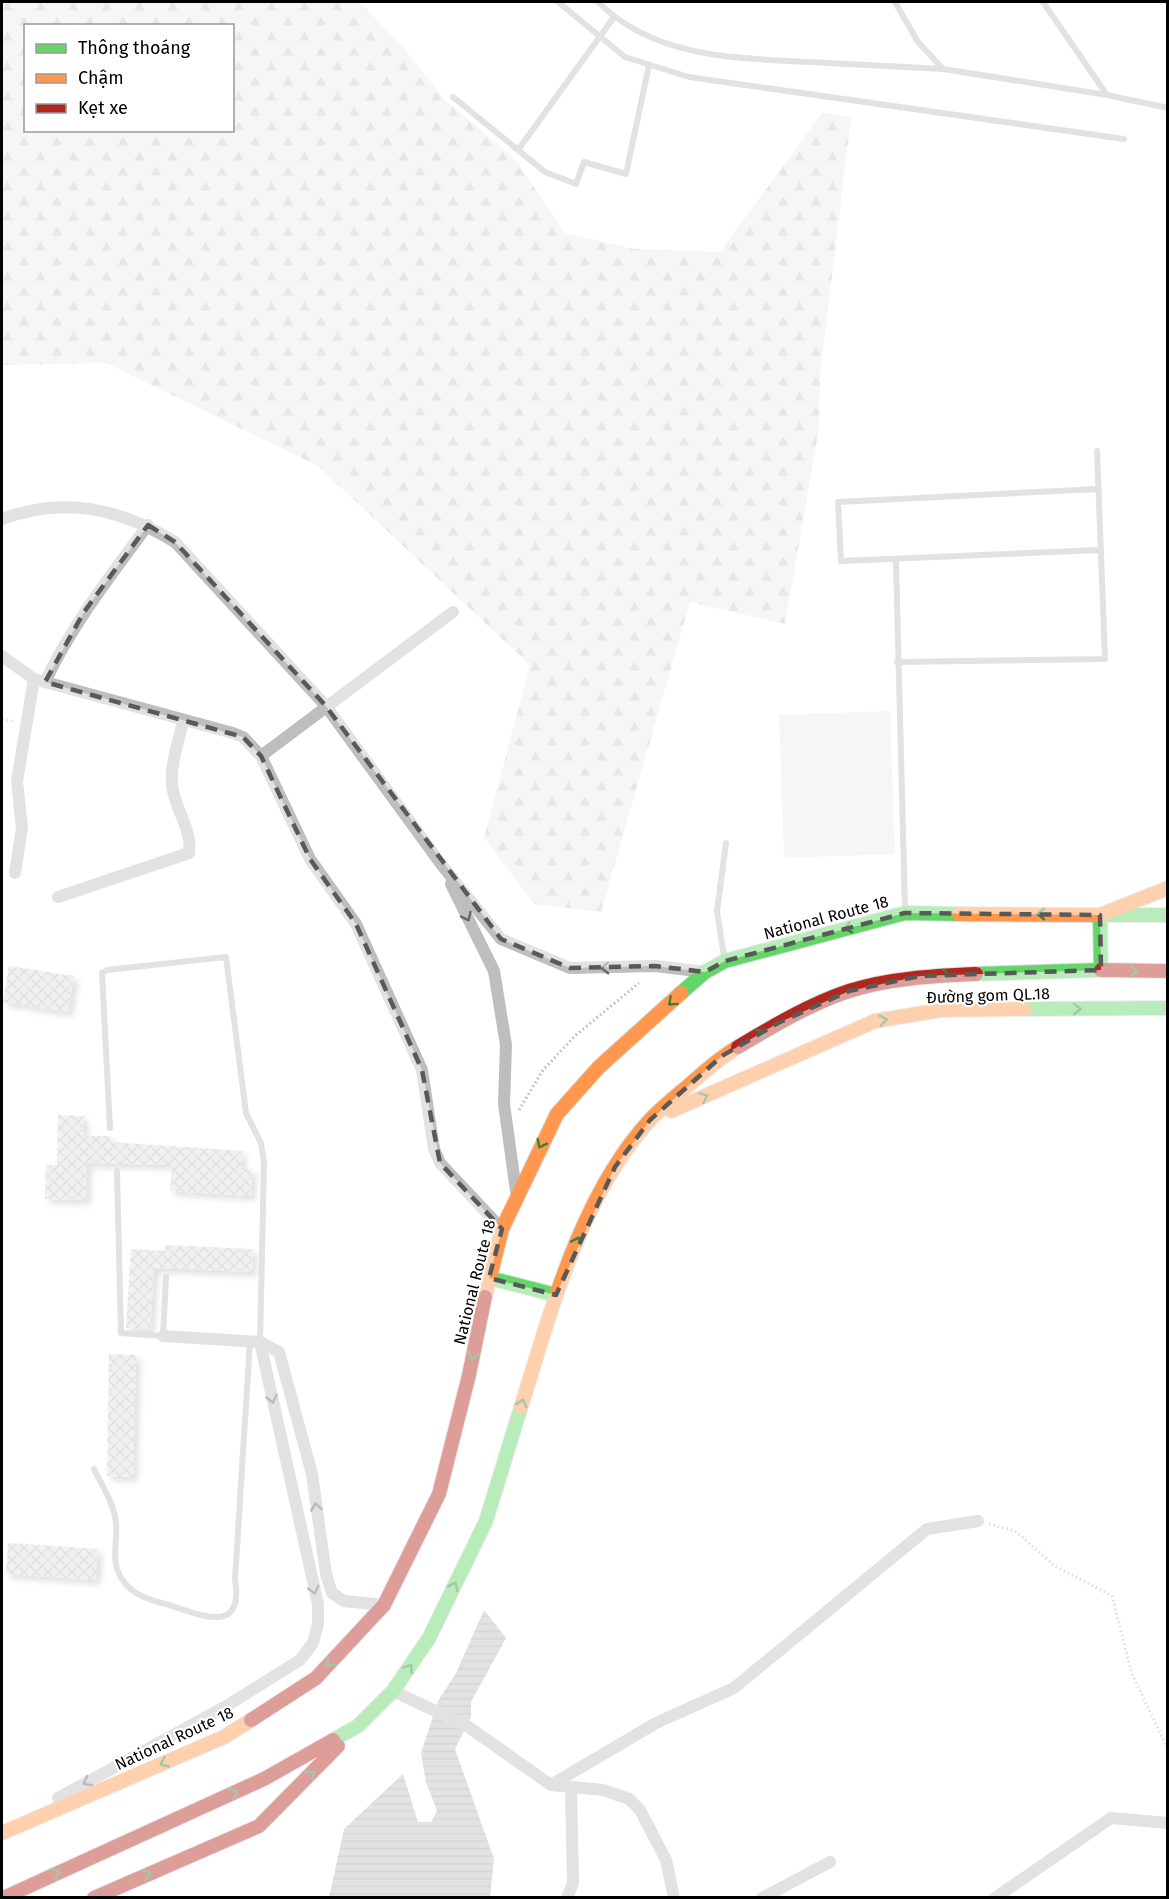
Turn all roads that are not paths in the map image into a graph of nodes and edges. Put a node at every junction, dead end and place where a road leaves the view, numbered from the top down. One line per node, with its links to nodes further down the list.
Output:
1 (558, 2): 6 (lane)
2 (598, 2): 5 (lane)
3 (896, 2): 8 (lane)
4 (1043, 2): 9 (lane)
5 (614, 17): 6 (lane); 8 (lane)
6 (600, 37): 7 (lane); 13 (lane)
7 (649, 66): 12 (lane); 13 (lane)
8 (943, 69): 9 (lane)
9 (1107, 95): 11 (lane)
10 (453, 97): 13 (lane)
11 (1167, 108)
12 (1124, 139)
13 (518, 150)
14 (1097, 451): 15 (lane)
15 (1098, 489): 18 (lane); 19 (lane)
16 (2, 519): 17 (street)
17 (147, 525): 23 (street); 24 (street)
18 (1100, 550): 19 (lane); 22 (lane)
19 (896, 561): 22 (lane)
20 (453, 612): 24 (street)
21 (2, 656): 23 (street)
22 (897, 662): 32 (lane)
23 (40, 681): 25 (street); 29 (street)
24 (325, 705): 26 (street); 28 (street)
25 (183, 721): 26 (street); 31 (street)
26 (261, 756): 44 (street)
27 (726, 843): 35 (lane)
28 (441, 864): 38 (street, one-way to 28); 43 (street, one-way to 43)
29 (15, 873)
30 (1167, 888): 33 (main road)
31 (58, 897)
32 (906, 913): 33 (main road, National Route 18, one-way to 32); 35 (main road, National Route 18, one-way to 35)
33 (1100, 915): 34 (main road, National Route 18); 36 (main road)
34 (1167, 915)
35 (725, 961): 38 (main road, National Route 18)
36 (1101, 970): 37 (main road, one-way to 37); 40 (main road, one-way to 36)
37 (1167, 971)
38 (705, 972): 43 (main road, National Route 18, one-way to 43)
39 (1167, 1008): 40 (main road, Đường gom QL.18, one-way to 39)
40 (650, 1120): 47 (main road, one-way to 40)
41 (110, 1128): 49 (lane)
42 (117, 1171): 48 (lane)
43 (517, 1193): 44 (main road, National Route 18)
44 (502, 1229): 46 (main road, National Route 18)
45 (166, 1277): 48 (lane)
46 (489, 1278): 47 (main road); 52 (main road, National Route 18, one-way to 52)
47 (556, 1295): 53 (main road, one-way to 47)
48 (163, 1336): 49 (street)
49 (255, 1342): 50 (lane); 52 (street, one-way to 49); 58 (street, one-way to 58)
50 (94, 1469)
51 (978, 1521): 55 (street)
52 (384, 1605): 58 (main road, National Route 18, one-way to 58)
53 (393, 1692): 54 (main road); 55 (street)
54 (358, 1726): 60 (main road, one-way to 54); 61 (main road, one-way to 54)
55 (550, 1785): 56 (street)
56 (571, 1789): 62 (street); 63 (street)
57 (1167, 1823): 65 (street)
58 (2, 1831)
59 (830, 1862): 64 (street)
60 (3, 1898)
61 (94, 1898)
62 (567, 1898)
63 (674, 1898)
64 (762, 1898)
65 (995, 1898)

